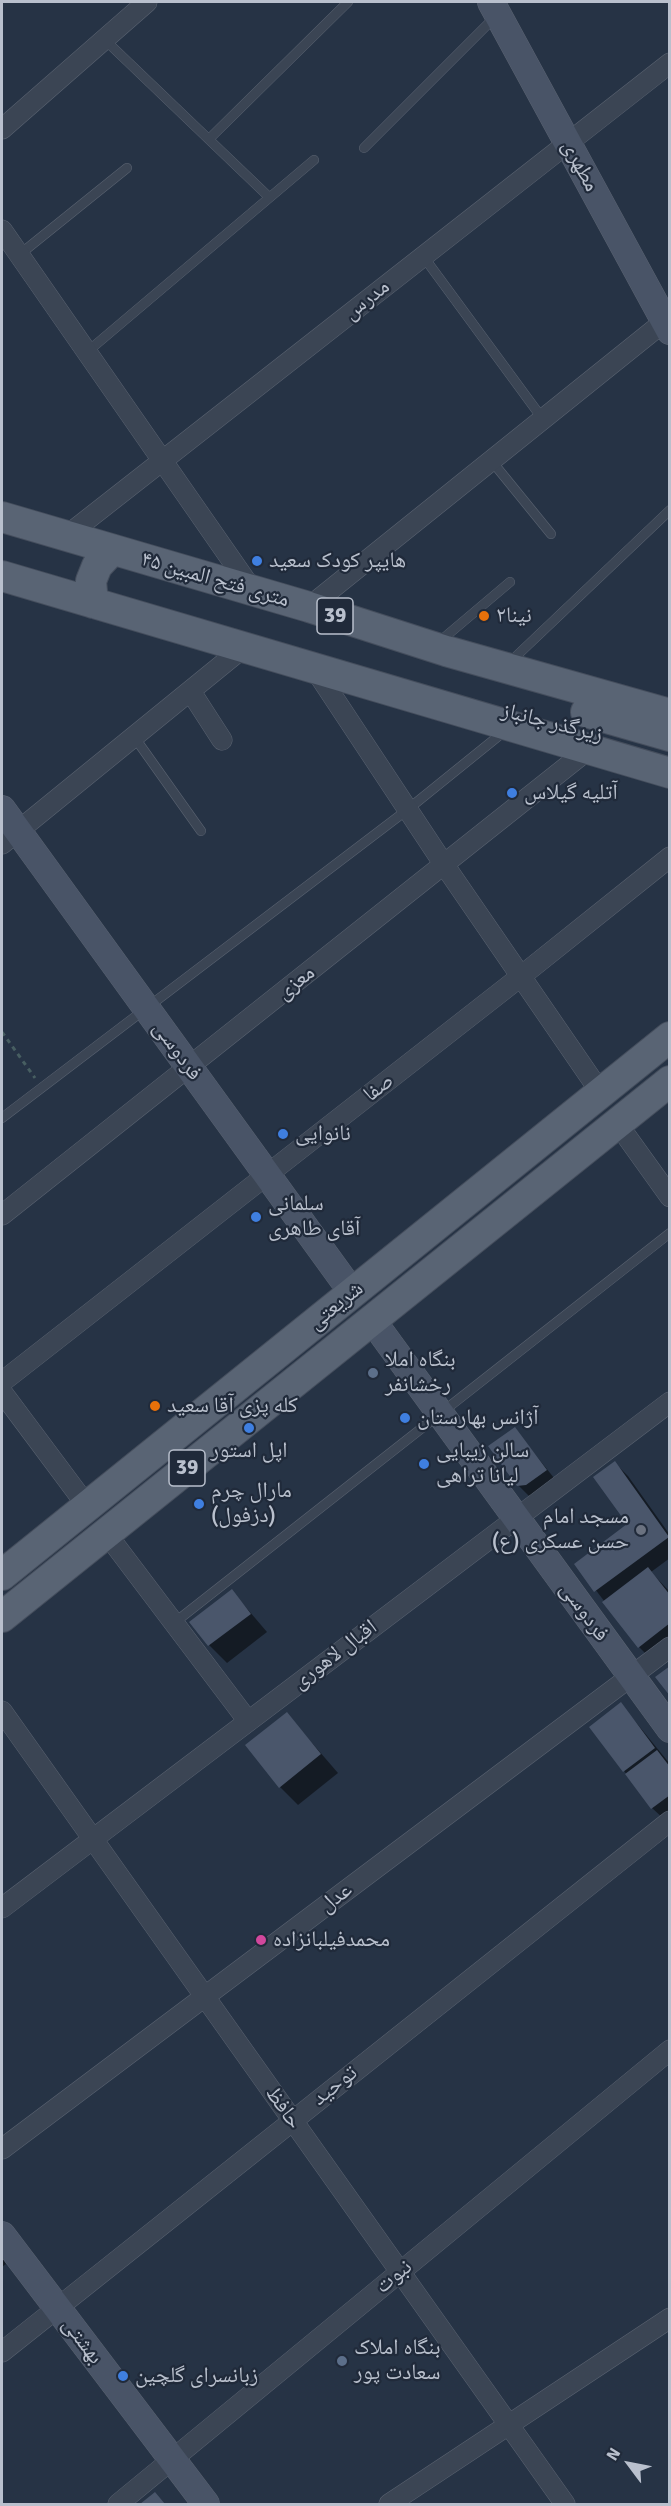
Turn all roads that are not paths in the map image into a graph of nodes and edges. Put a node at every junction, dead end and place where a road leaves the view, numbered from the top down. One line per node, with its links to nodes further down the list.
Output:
1 (147, 2): 4 (street)
2 (348, 2): 7 (lane)
3 (495, 8): 8 (main road, مطهری); 9 (lane)
4 (104, 39): 6 (street); 7 (lane)
5 (669, 63): 8 (street, مدرس)
6 (2, 129)
7 (209, 139): 12 (lane)
8 (568, 143): 15 (street, مدرس); 16 (main road, مطهری)
9 (364, 148)
10 (314, 160): 12 (lane)
11 (127, 168): 14 (lane)
12 (269, 197): 17 (lane)
13 (2, 230): 14 (street)
14 (19, 255): 17 (street)
15 (423, 256): 18 (lane); 20 (street, مدرس)
16 (668, 323): 18 (street)
17 (87, 352): 20 (street)
18 (542, 418): 19 (street)
19 (490, 459): 23 (lane); 30 (street)
20 (162, 460): 24 (street, مدرس); 28 (street)
21 (669, 510): 33 (lane)
22 (5, 514): 24 (main road, ۴۵ متری فتح المبین / 39)
23 (551, 534)
24 (65, 537): 25 (main road, ۴۵ متری فتح المبین / 39)
25 (112, 550): 28 (main road, ۴۵ متری فتح المبین / 39); 29 (main road)
26 (6, 582): 29 (main road, 39)
27 (510, 582): 32 (lane)
28 (253, 591): 30 (main road, ۴۵ متری فتح المبین / 39)
29 (93, 603): 31 (main road, 39)
30 (309, 607): 32 (main road, ۴۵ متری فتح المبین / 39)
31 (244, 648): 34 (main road, 39); 35 (street)
32 (439, 649): 33 (main road, ۴۵ متری فتح المبین / 39); 39 (main road, زیرگذر جانباز / 39)
33 (505, 667): 37 (main road, ۴۵ متری فتح المبین / 39)
34 (314, 668): 36 (main road, 39); 46 (street)
35 (192, 692): 40 (street); 41 (street)
36 (432, 703): 38 (main road, 39); 43 (main road, زیرگذر جانباز / 39)
37 (665, 708)
38 (511, 726): 42 (main road, 39); 46 (lane)
39 (669, 736)
40 (135, 738): 47 (lane); 48 (street)
41 (222, 740)
42 (589, 749): 44 (main road, 39); 50 (street, معزی)
43 (669, 756)
44 (669, 773)
45 (2, 809): 48 (main road, فردوسی)
46 (407, 810): 50 (street); 52 (lane)
47 (201, 831)
48 (10, 837): 52 (main road, فردوسی)
49 (669, 856): 51 (street, صفا)
50 (445, 866): 51 (street); 54 (street, معزی)
51 (520, 977): 56 (street); 59 (street, صفا)
52 (146, 1007): 54 (main road, فردوسی); 57 (lane)
53 (669, 1037): 56 (main road, شریعتی / 39)
54 (189, 1068): 59 (main road, فردوسی); 61 (street, معزی)
55 (669, 1081): 58 (main road, شریعتی / 39)
56 (601, 1093): 63 (main road, شریعتی / 39)
57 (2, 1118)
58 (617, 1123): 60 (street); 64 (main road, شریعتی / 39)
59 (268, 1175): 63 (main road, فردوسی); 65 (street, صفا)
60 (669, 1197)
61 (2, 1215)
62 (669, 1233): 68 (lane)
63 (352, 1292): 64 (main road); 69 (main road, شریعتی / 39)
64 (372, 1320): 68 (main road, فردوسی); 71 (main road, شریعتی / 39)
65 (2, 1382)
66 (2, 1392): 69 (street)
67 (669, 1402): 70 (street, اقبال لاهوری)
68 (441, 1415): 70 (main road, فردوسی); 74 (lane)
69 (87, 1506): 72 (main road, شریعتی / 39)
70 (516, 1518): 76 (main road, فردوسی); 78 (street, اقبال لاهوری)
71 (106, 1533): 73 (main road, شریعتی / 39); 74 (street)
72 (2, 1575)
73 (2, 1617)
74 (173, 1623): 78 (street)
75 (669, 1647): 76 (street, عدل)
76 (631, 1676): 79 (main road, فردوسی); 83 (street, عدل)
77 (2, 1711): 81 (street, حافظ)
78 (248, 1721): 81 (street, اقبال لاهوری)
79 (669, 1729)
80 (669, 1821): 85 (street, توحید)
81 (92, 1839): 82 (street, اقبال لاهوری); 83 (street, حافظ)
82 (2, 1908)
83 (204, 1997): 85 (street, حافظ); 86 (street, عدل)
84 (669, 2050): 88 (street, نبوت)
85 (292, 2120): 88 (street, حافظ); 89 (street, توحید)
86 (2, 2150)
87 (2, 2235): 89 (main road, بهشتی)
88 (400, 2272): 92 (street, حافظ); 93 (street, نبوت)
89 (56, 2308): 91 (street, توحید); 93 (main road, بهشتی)
90 (669, 2318): 92 (street)
91 (2, 2352)
92 (508, 2425): 96 (street); 97 (street, حافظ)
93 (172, 2460): 94 (street, نبوت); 95 (main road, بهشتی)
94 (118, 2505)
95 (206, 2505)
96 (389, 2505)
97 (565, 2505)

